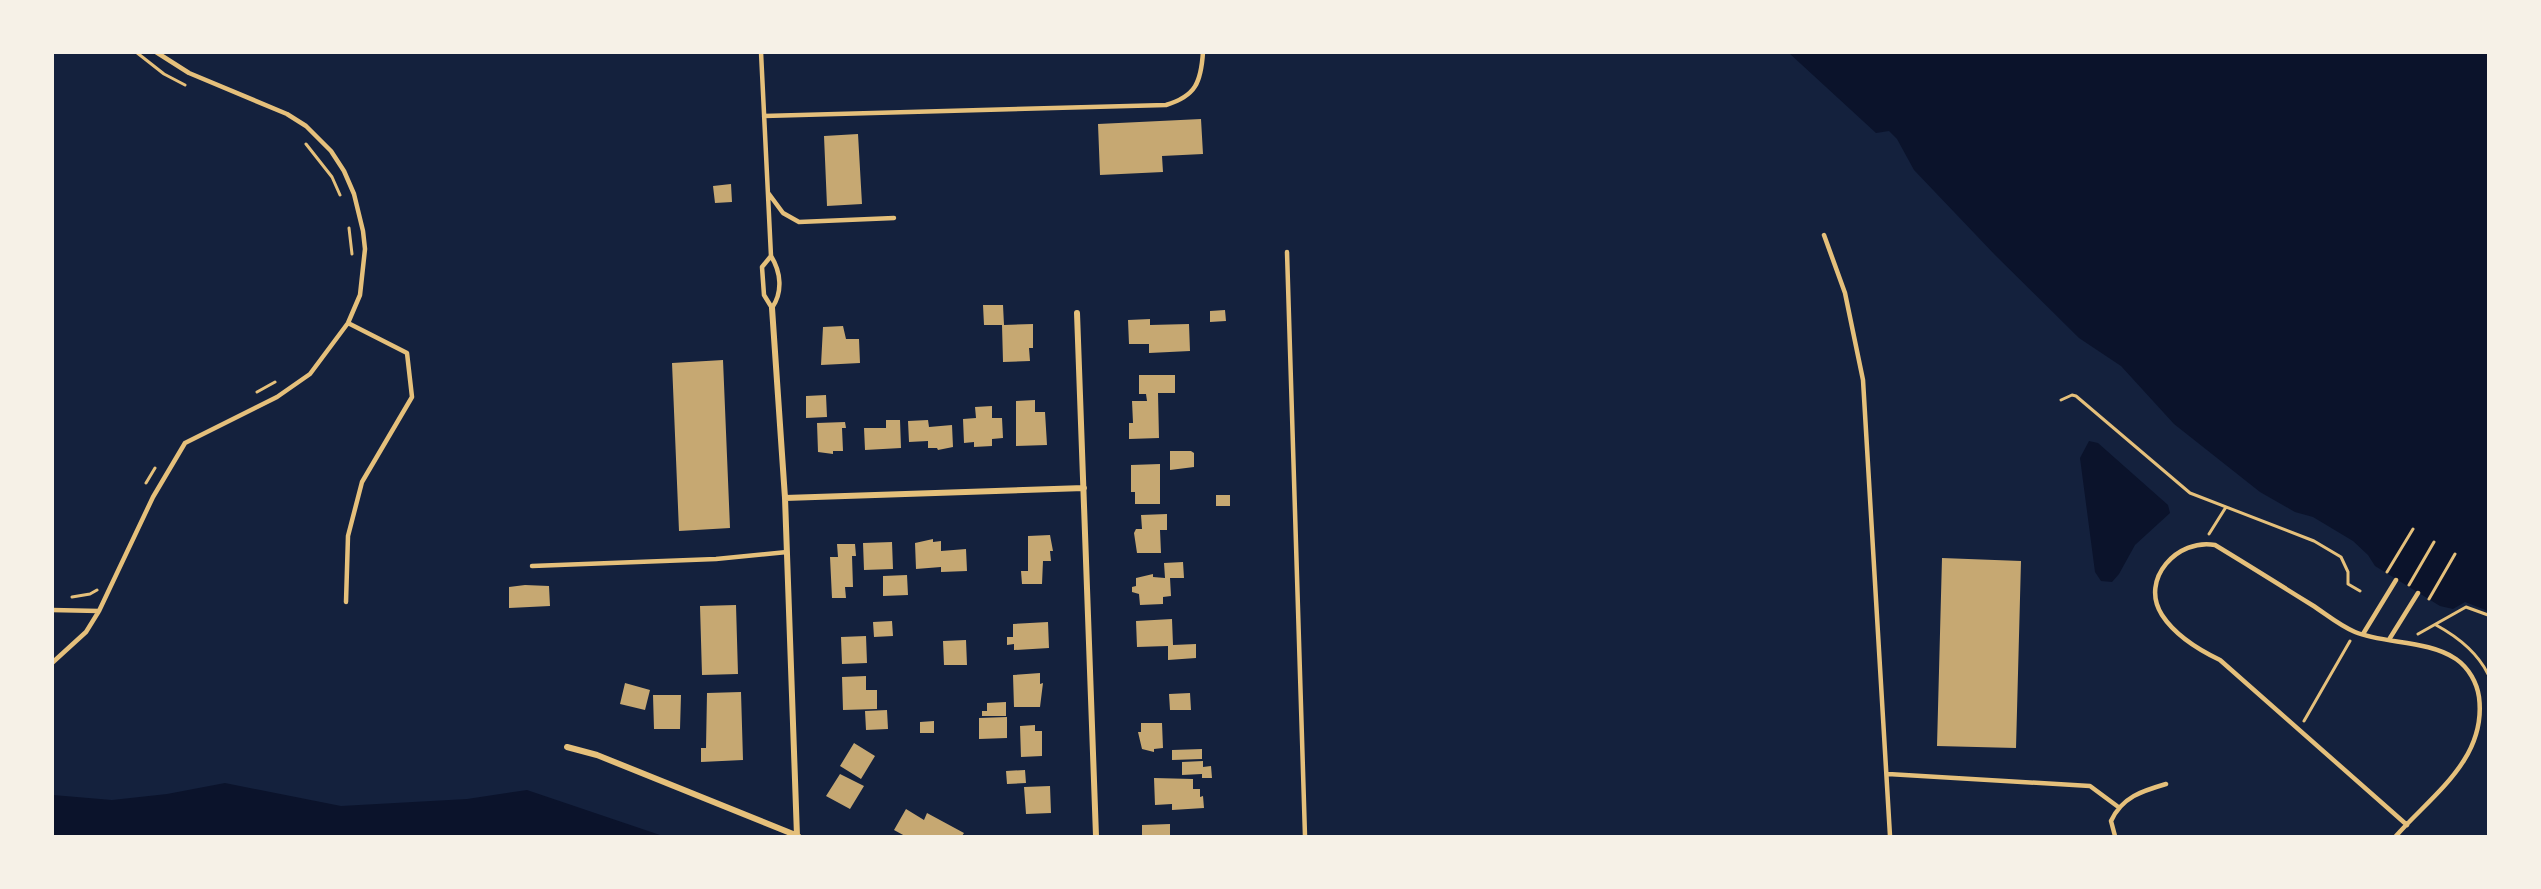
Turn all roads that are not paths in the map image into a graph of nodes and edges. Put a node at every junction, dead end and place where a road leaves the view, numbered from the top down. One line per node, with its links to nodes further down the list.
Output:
1 (156, 52): 12 (lane)
2 (761, 52): 4 (lane)
3 (1203, 52): 4 (lane)
4 (764, 116): 5 (lane)
5 (768, 192): 6 (lane); 9 (lane)
6 (894, 218)
7 (1824, 235): 26 (lane)
8 (1287, 252): 32 (lane)
9 (771, 256): 10 (lane); 10 (lane)
10 (772, 308): 14 (street)
11 (1077, 313): 13 (street)
12 (348, 323): 19 (lane); 21 (lane)
13 (1084, 488): 14 (street); 31 (street)
14 (785, 498): 15 (street)
15 (787, 552): 16 (lane); 30 (street)
16 (532, 566)
17 (2396, 580): 22 (lane)
18 (2418, 593): 23 (lane)
19 (346, 602)
20 (52, 610): 21 (lane)
21 (99, 611): 24 (lane)
22 (2363, 634): 23 (lane); 29 (lane)
23 (2390, 638): 29 (lane)
24 (52, 663)
25 (567, 747): 30 (street)
26 (1888, 774): 28 (lane); 33 (lane)
27 (2166, 784): 28 (lane)
28 (2118, 806): 34 (lane)
29 (2407, 825): 35 (lane)
30 (797, 836)
31 (1096, 837)
32 (1305, 837)
33 (1890, 837)
34 (2115, 837)
35 (2396, 837)

